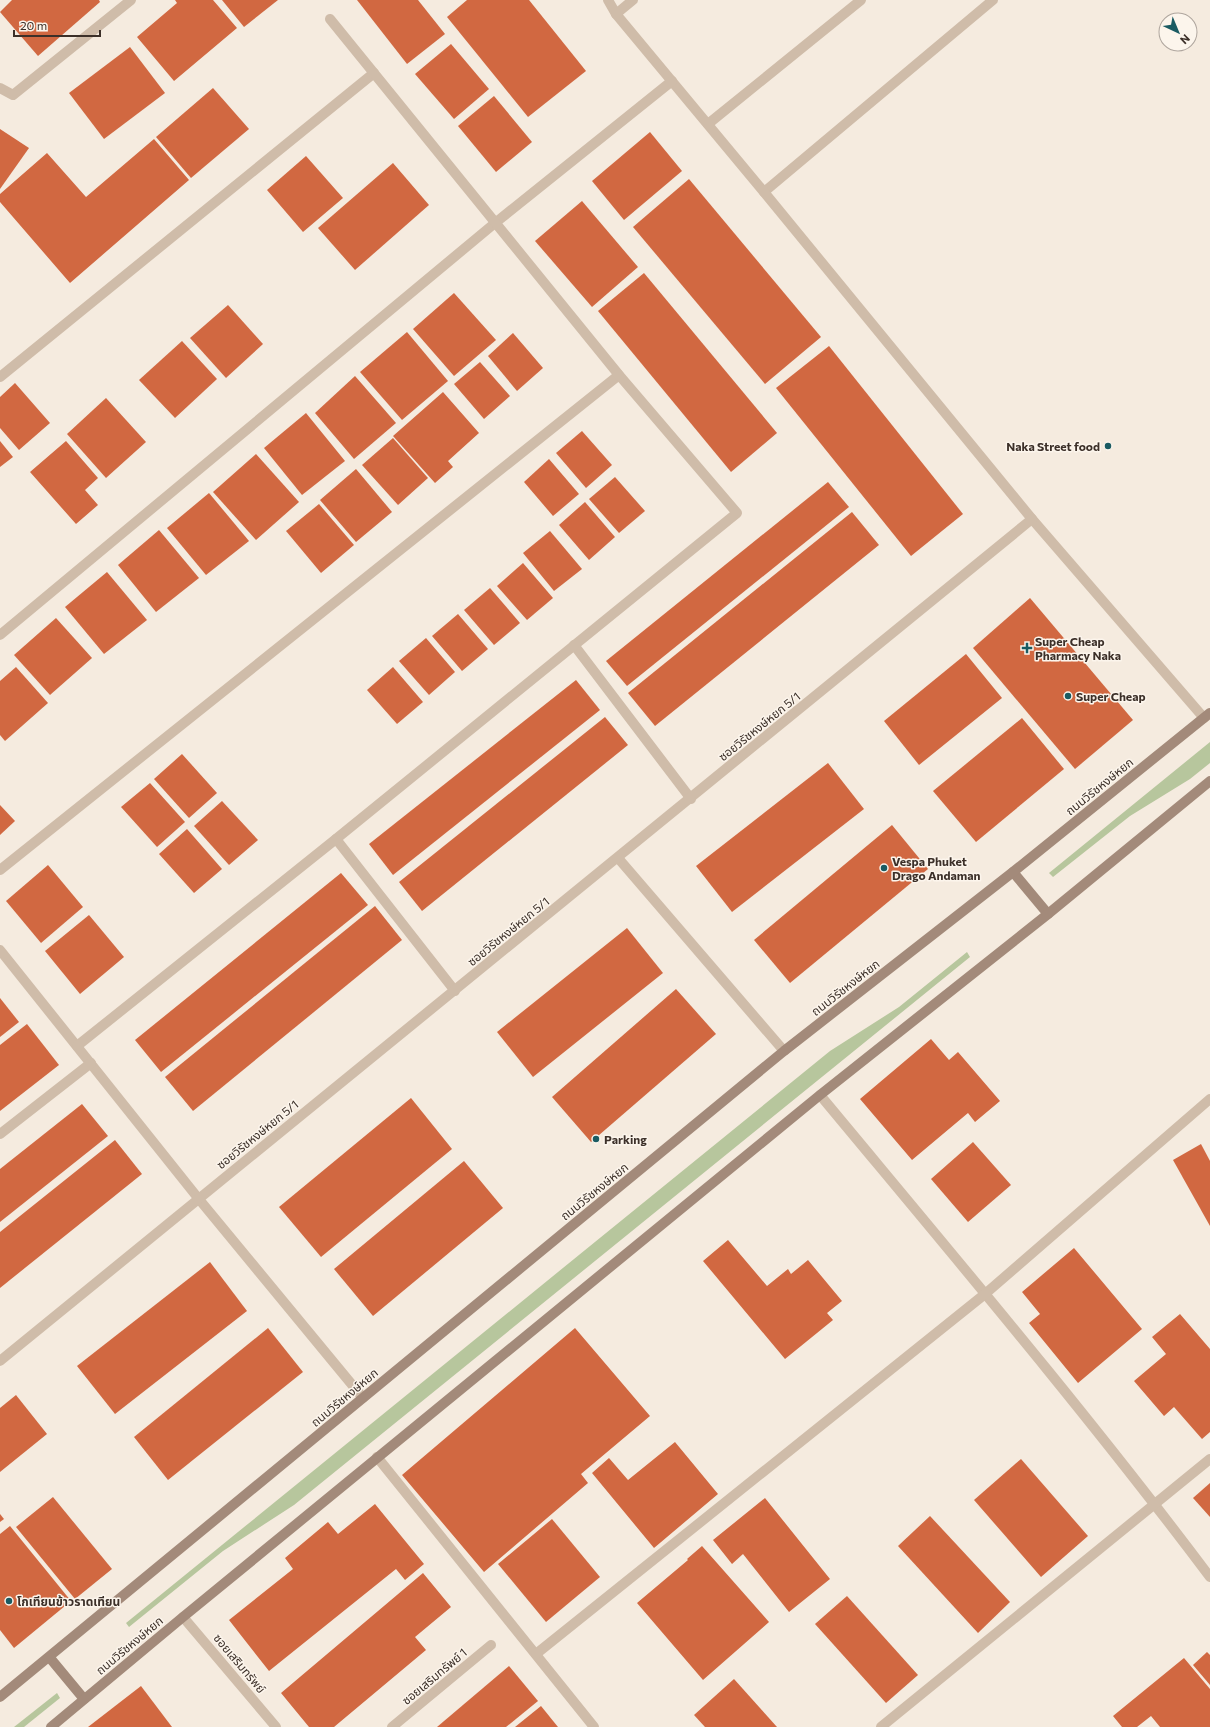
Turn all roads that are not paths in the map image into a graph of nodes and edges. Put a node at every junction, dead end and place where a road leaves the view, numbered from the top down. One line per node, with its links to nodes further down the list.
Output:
1 (131, 0): 10 (street)
2 (608, 0): 6 (street)
3 (633, 0): 6 (street)
4 (861, 0): 11 (street)
5 (992, 0): 12 (street)
6 (616, 14): 9 (street)
7 (330, 19): 8 (street)
8 (374, 73): 13 (street); 15 (street)
9 (672, 81): 11 (street); 13 (street)
10 (0, 88)
11 (708, 124): 12 (street)
12 (764, 192): 16 (street)
13 (495, 222): 14 (street); 17 (street)
14 (619, 375): 18 (street); 24 (street)
15 (0, 377)
16 (1032, 519): 19 (street); 21 (street, ซอยวิรัชหงษ์หยก 5/1)
17 (0, 635)
18 (574, 645): 21 (street); 22 (street)
19 (1207, 715): 25 (main road, ถนนวิรัชหงษ์หยก)
20 (1210, 781): 26 (main road, ถนนวิรัชหงษ์หยก)
21 (691, 799): 23 (street, ซอยวิรัชหงษ์หยก 5/1)
22 (336, 839): 28 (street); 29 (street)
23 (618, 858): 28 (street, ซอยวิรัชหงษ์หยก 5/1); 30 (street)
24 (0, 870)
25 (1013, 872): 26 (main road); 30 (main road, ถนนวิรัชหงษ์หยก)
26 (1048, 914): 32 (main road, ถนนวิรัชหงษ์หยก)
27 (0, 951): 29 (street)
28 (455, 991): 35 (street, ซอยวิรัชหงษ์หยก 5/1)
29 (76, 1046): 31 (street)
30 (784, 1051): 38 (main road, ถนนวิรัชหงษ์หยก)
31 (91, 1063): 34 (street); 35 (street)
32 (820, 1095): 36 (street); 39 (main road, ถนนวิรัชหงษ์หยก)
33 (1210, 1099): 36 (street)
34 (0, 1134)
35 (198, 1198): 37 (street, ซอยวิรัชหงษ์หยก 5/1); 38 (street)
36 (985, 1294): 41 (street); 45 (street)
37 (0, 1361)
38 (363, 1398): 46 (main road, ถนนวิรัชหงษ์หยก)
39 (378, 1457): 43 (main road, ถนนวิรัชหงษ์หยก); 45 (street)
40 (1210, 1459): 41 (street)
41 (1155, 1503): 42 (street); 53 (street)
42 (1210, 1577)
43 (183, 1616): 48 (main road, ถนนวิรัชหงษ์หยก); 50 (street, ซอยเสริมทรัพย์)
44 (491, 1645): 51 (street, ซอยเสริมทรัพย์ 1)
45 (536, 1654): 52 (street)
46 (50, 1658): 47 (main road, ถนนวิรัชหงษ์หยก); 48 (main road)
47 (0, 1697)
48 (84, 1699): 49 (main road, ถนนวิรัชหงษ์หยก)
49 (51, 1727)
50 (276, 1727)
51 (392, 1727)
52 (594, 1727)
53 (881, 1727)

